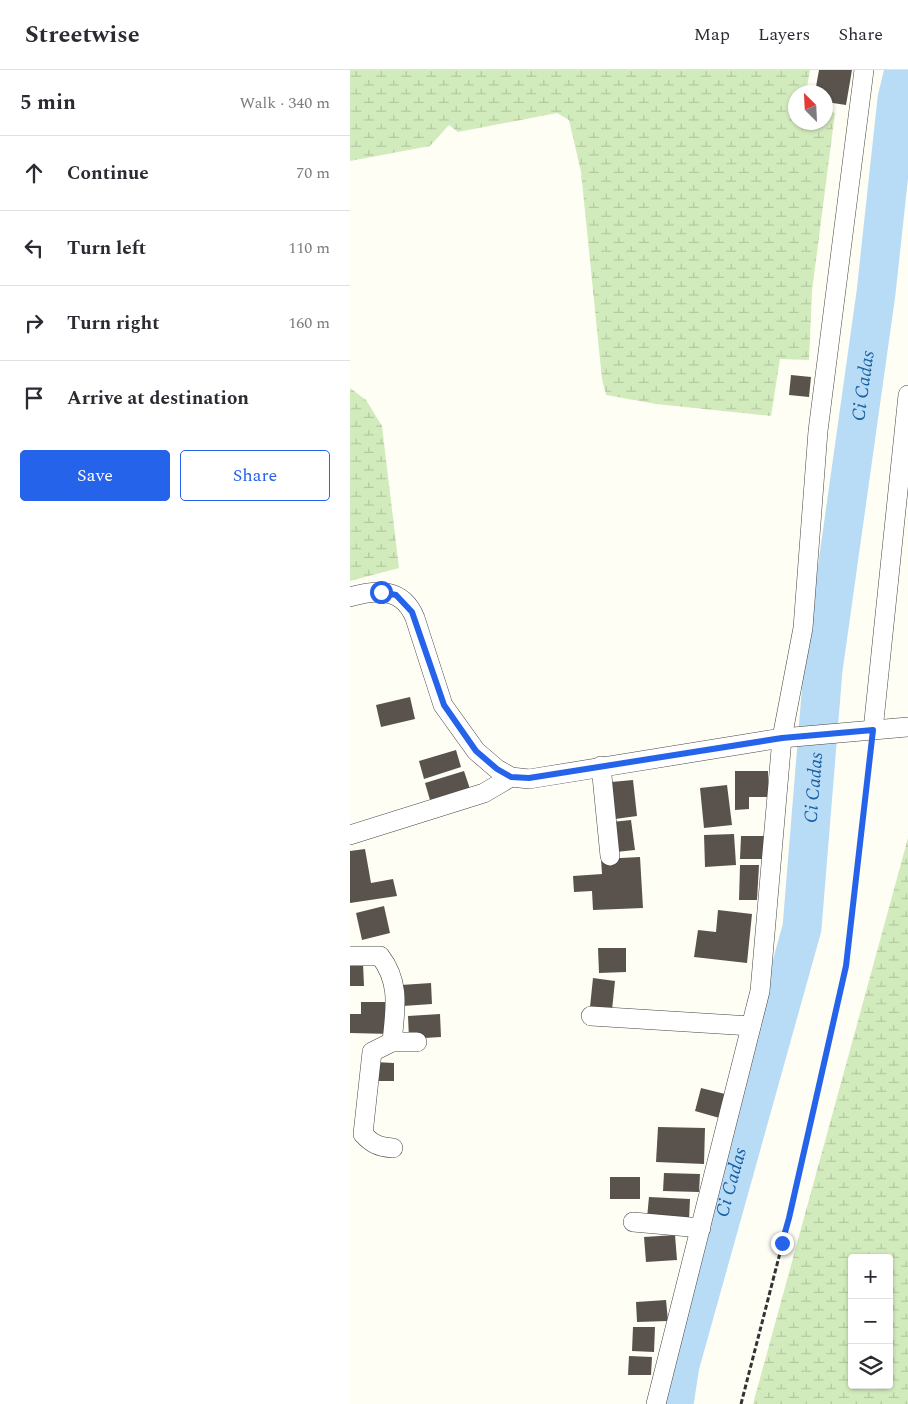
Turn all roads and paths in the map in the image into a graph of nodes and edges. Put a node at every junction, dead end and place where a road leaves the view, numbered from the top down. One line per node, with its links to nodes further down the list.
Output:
1 (864, 70): 6 (street)
2 (908, 395): 5 (street)
3 (350, 597): 8 (street)
4 (908, 727): 5 (street)
5 (869, 731): 6 (street); 21 (path)
6 (789, 737): 7 (street); 13 (street)
7 (601, 766): 8 (street); 10 (street)
8 (511, 777): 9 (street)
9 (350, 835)
10 (610, 856)
11 (350, 956): 14 (street)
12 (591, 1016): 13 (street)
13 (751, 1026): 19 (street)
14 (392, 1042): 15 (street); 16 (street)
15 (417, 1042)
16 (356, 1134): 17 (street)
17 (393, 1148)
18 (633, 1222): 19 (street)
19 (701, 1228): 20 (street)
20 (656, 1404)
21 (741, 1404)

